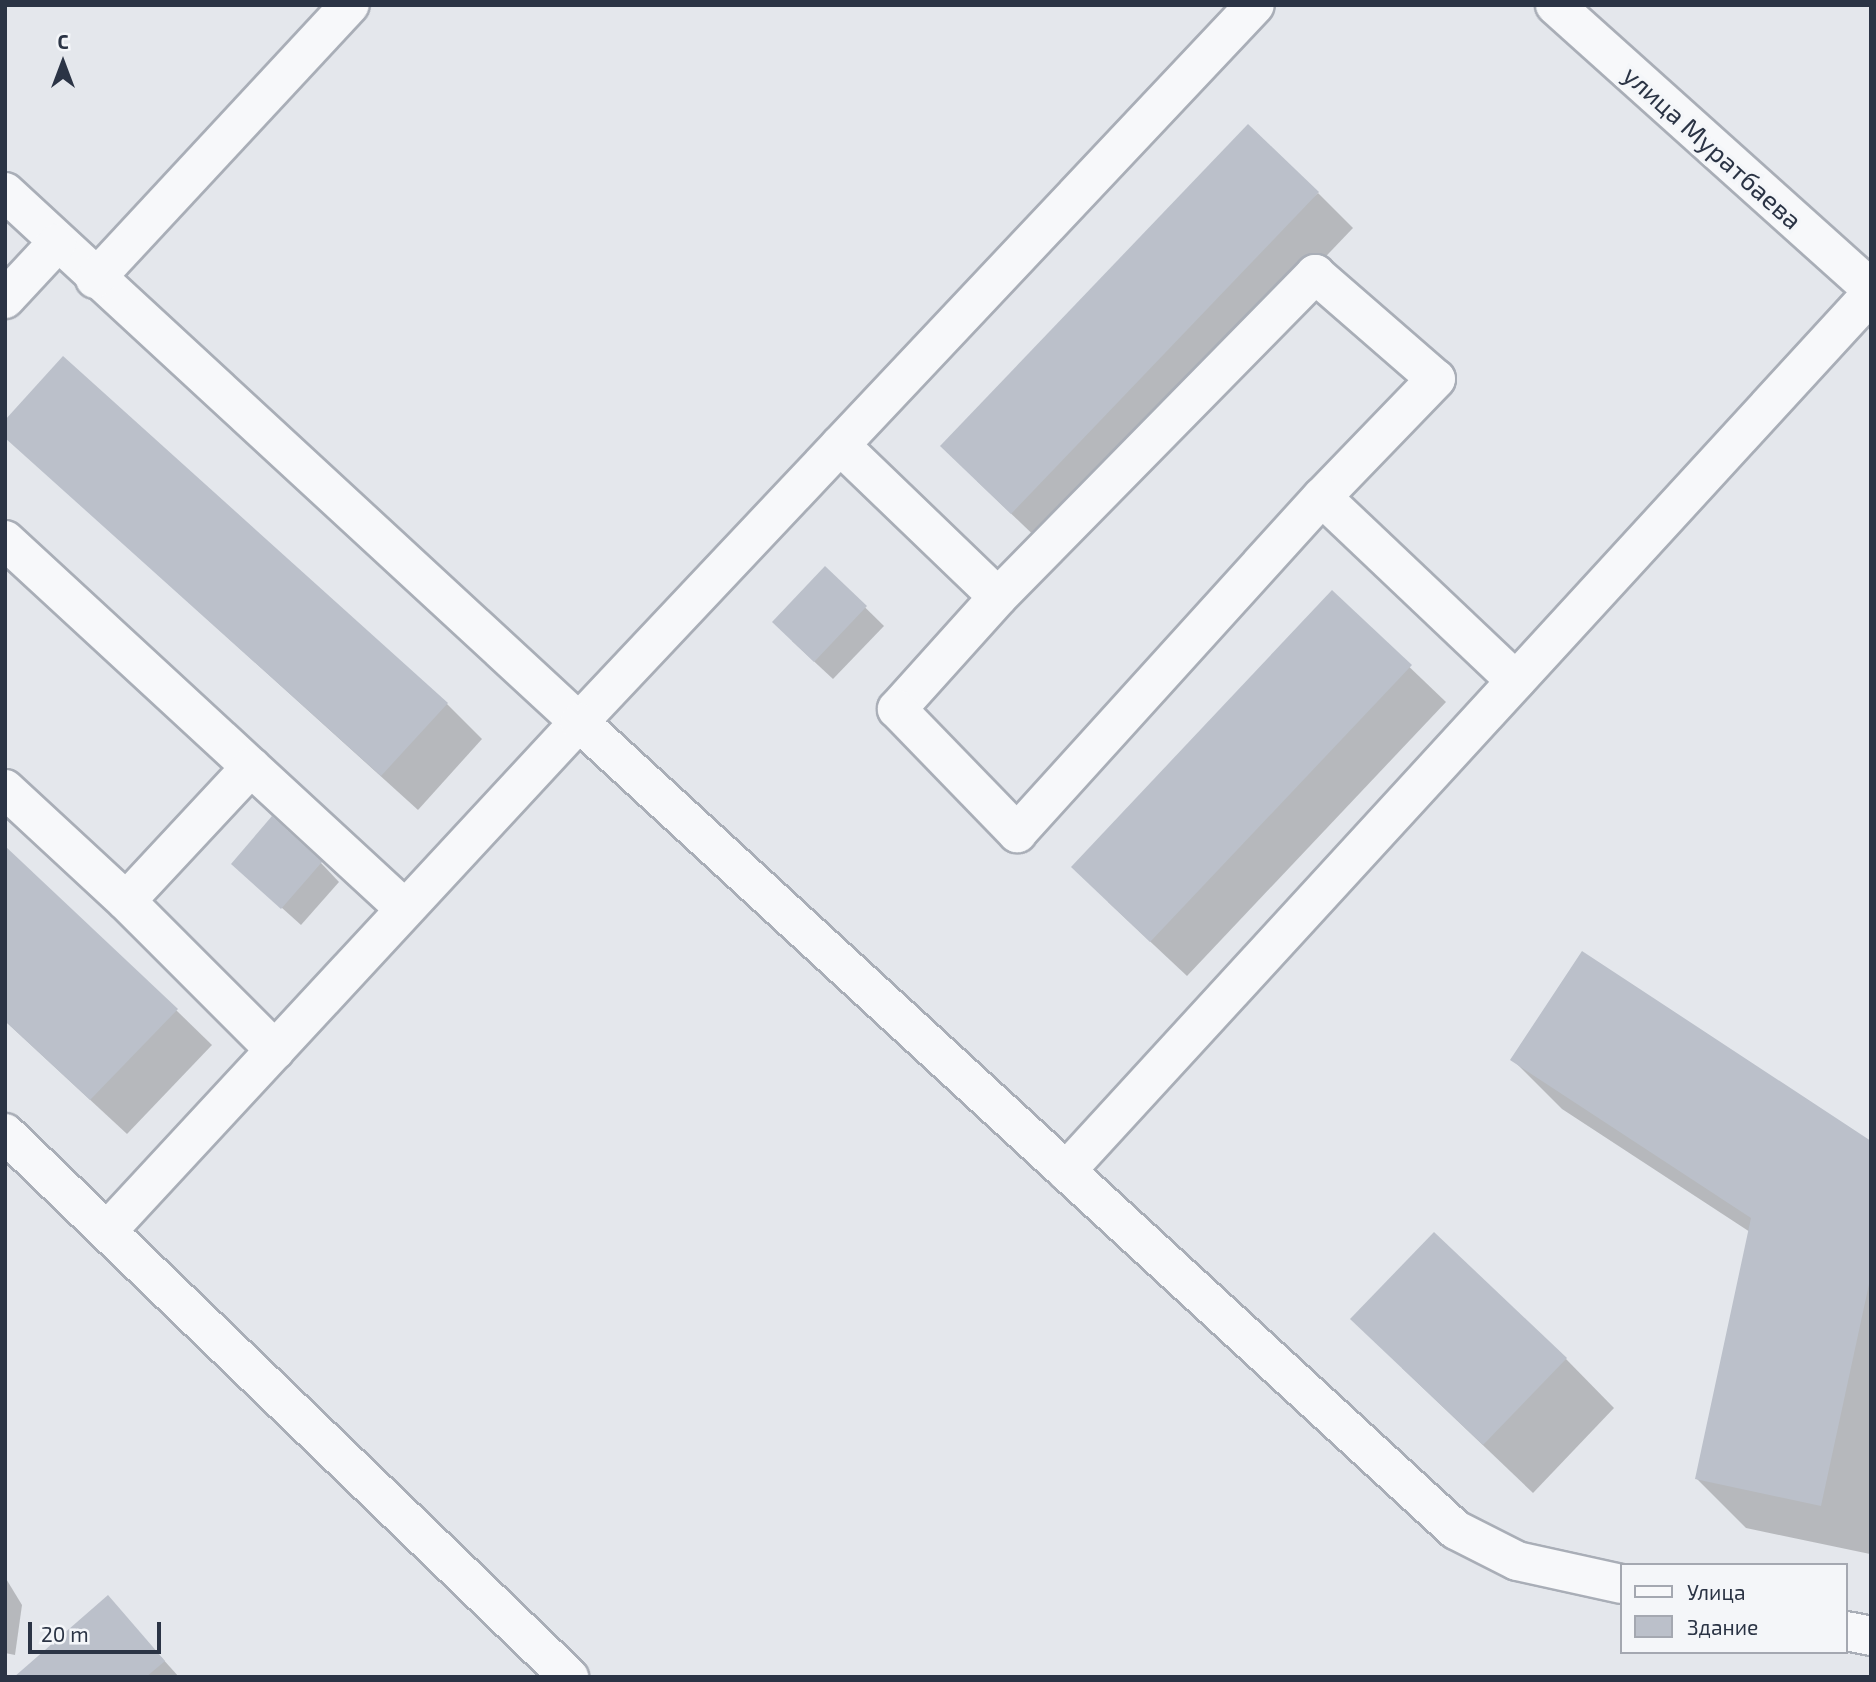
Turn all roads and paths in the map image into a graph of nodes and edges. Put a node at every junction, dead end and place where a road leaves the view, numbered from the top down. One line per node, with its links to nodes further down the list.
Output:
1 (350, 5): 6 (street)
2 (1255, 5): 10 (street)
3 (1555, 5): 7 (street, улица Муратбаева)
4 (5, 192): 5 (street)
5 (57, 243): 6 (street); 9 (street)
6 (95, 279): 15 (street)
7 (1871, 289)
8 (1871, 295): 14 (street)
9 (5, 299)
10 (840, 445): 13 (street); 15 (street)
11 (1322, 498): 13 (street); 13 (street); 14 (street)
12 (5, 540): 16 (street)
13 (998, 597)
14 (1516, 681): 22 (street)
15 (579, 722): 19 (street); 22 (street)
16 (251, 767): 18 (street); 19 (street)
17 (5, 789): 18 (street)
18 (126, 901): 20 (street)
19 (405, 909): 20 (street)
20 (275, 1050): 23 (street)
21 (5, 1133): 23 (street)
22 (1066, 1171): 24 (street)
23 (108, 1230): 27 (street)
24 (1620, 1584)
25 (1848, 1631): 26 (street)
26 (1871, 1636)
27 (569, 1677)

